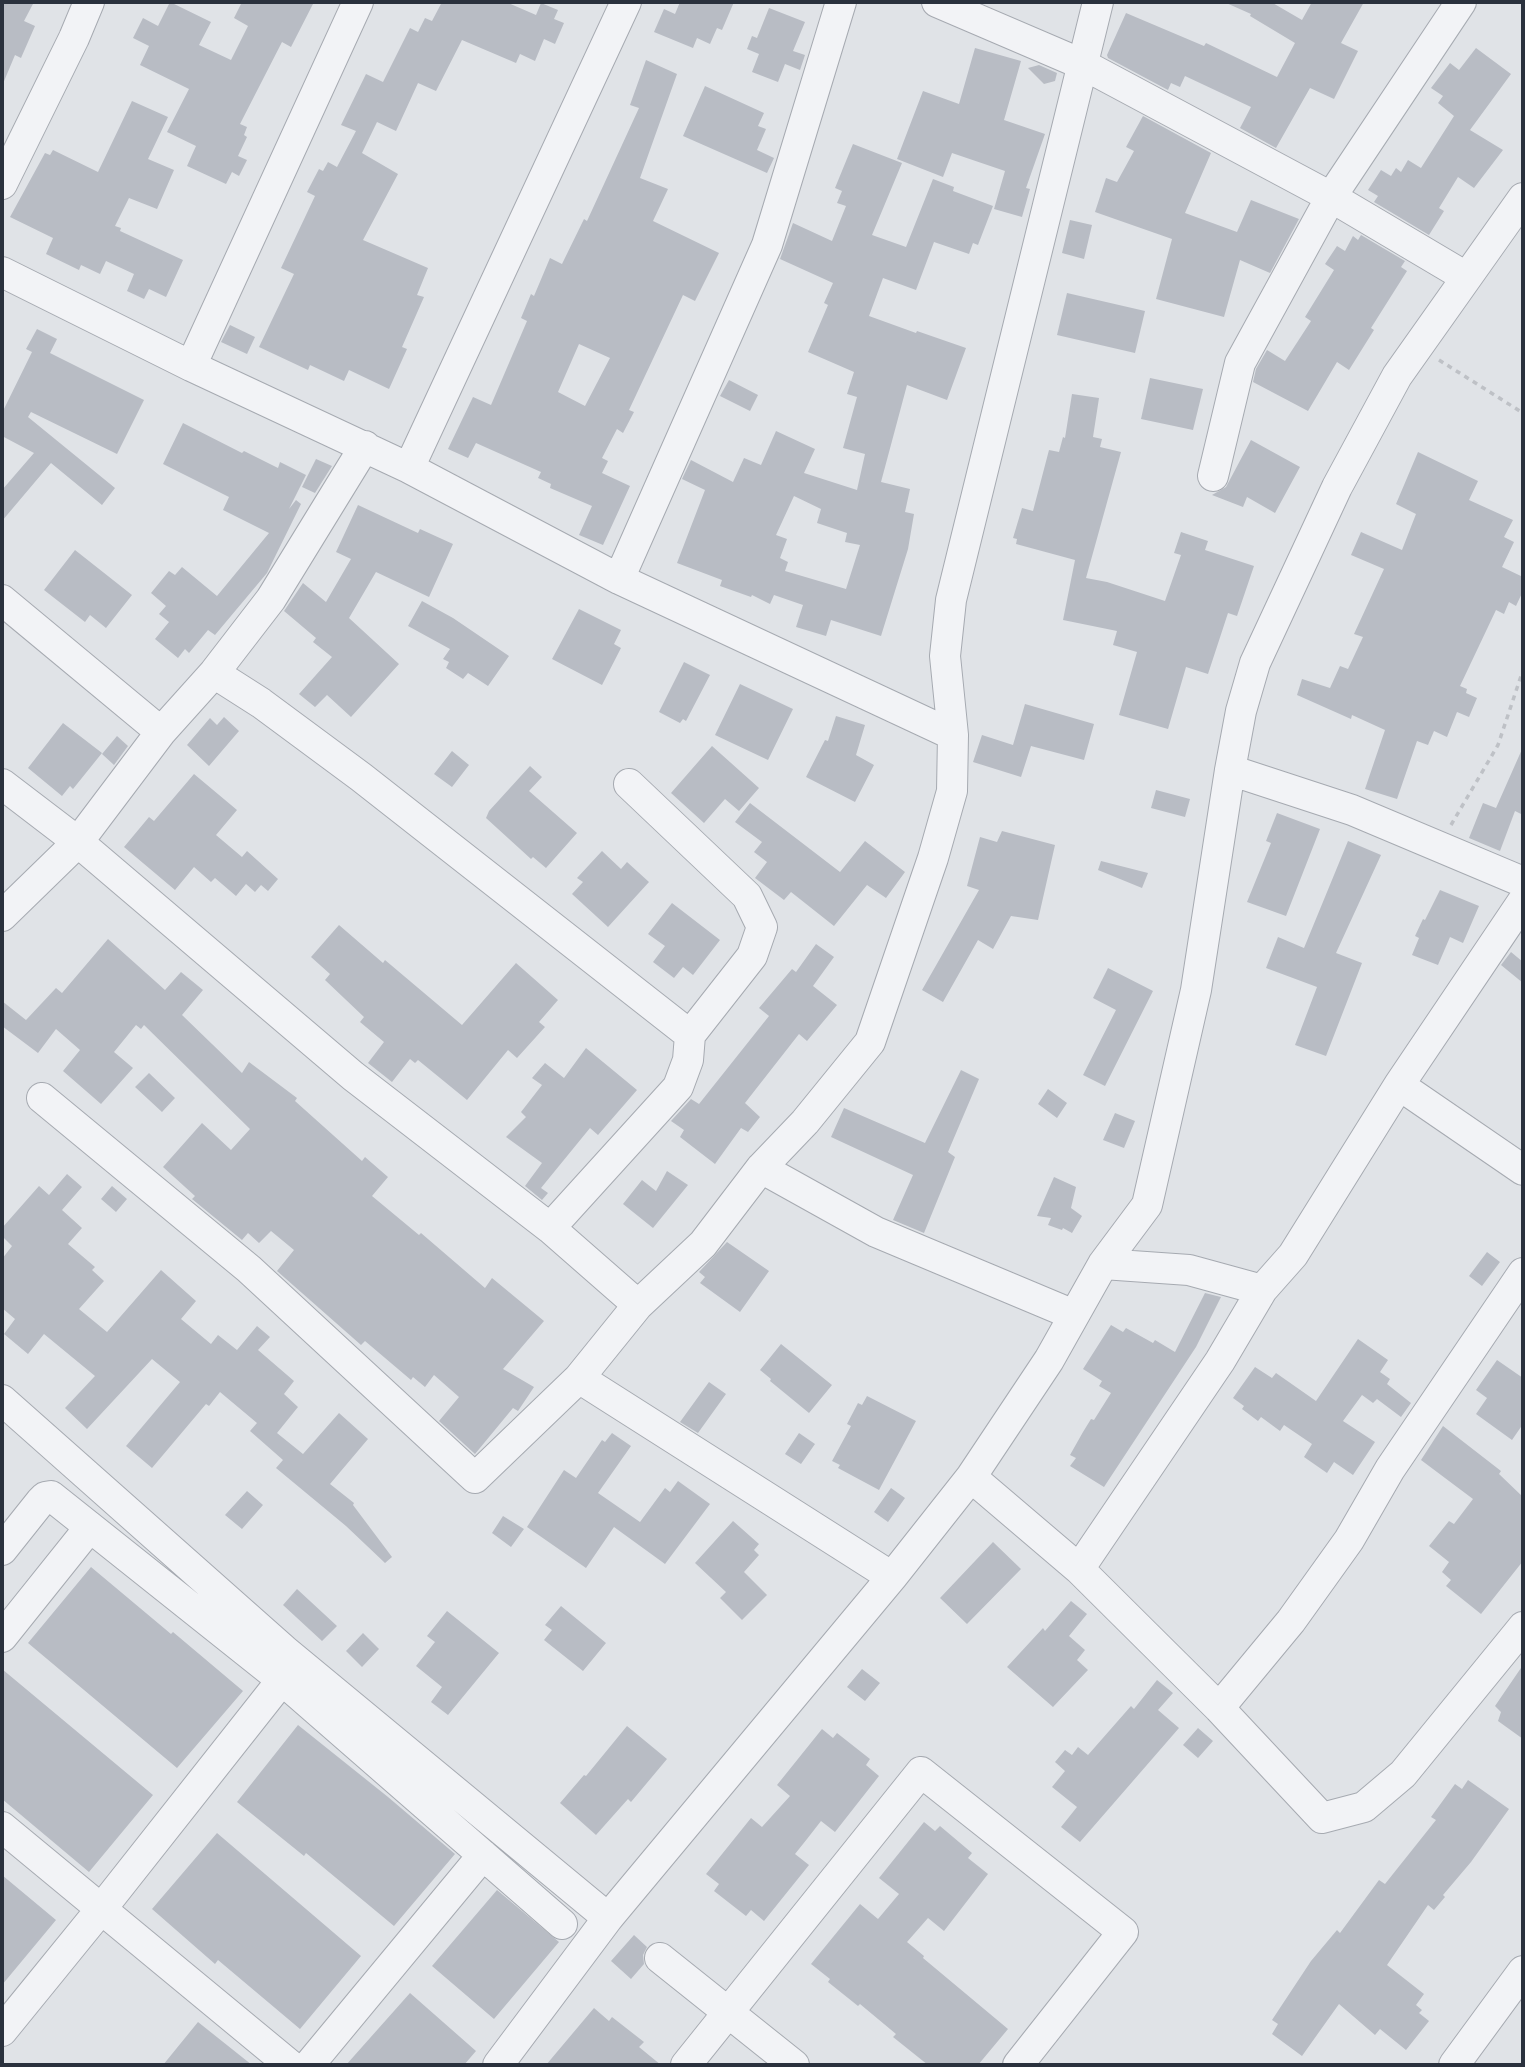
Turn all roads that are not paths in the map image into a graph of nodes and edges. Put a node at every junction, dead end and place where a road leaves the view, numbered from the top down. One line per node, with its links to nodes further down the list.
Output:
1 (89, 2): 9 (street)
2 (358, 2): 14 (street)
3 (626, 2): 16 (street)
4 (841, 2): 18 (street)
5 (1098, 2): 8 (street)
6 (1461, 2): 10 (street)
7 (954, 5): 8 (street)
8 (1084, 65): 10 (street); 22 (street)
9 (2, 184)
10 (1331, 197): 13 (street); 17 (street)
11 (1523, 198): 13 (street)
12 (2, 272): 14 (street)
13 (1466, 277): 23 (street)
14 (191, 366): 15 (street)
15 (365, 446): 16 (street); 20 (street)
16 (409, 468): 18 (street)
17 (1213, 476)
18 (619, 579): 22 (street)
19 (2, 600): 21 (street)
20 (214, 673): 21 (street); 30 (street)
21 (161, 732): 26 (street)
22 (953, 735): 33 (street)
23 (1230, 770): 27 (street); 36 (street)
24 (2, 784): 26 (street)
25 (629, 784): 30 (street)
26 (78, 842): 29 (street); 35 (street)
27 (1523, 882)
28 (1523, 901): 31 (street)
29 (2, 916)
30 (690, 1035): 35 (street)
31 (1399, 1085): 34 (street); 38 (street)
32 (43, 1098): 41 (street)
33 (761, 1168): 39 (street); 40 (street)
34 (1523, 1170)
35 (550, 1228): 39 (street)
36 (1103, 1264): 38 (street); 40 (street)
37 (1523, 1273): 51 (street)
38 (1262, 1290): 46 (street)
39 (638, 1306): 41 (street)
40 (1074, 1315): 43 (street)
41 (579, 1378): 47 (street)
42 (2, 1400): 55 (street)
43 (971, 1477): 46 (street); 47 (street)
44 (90, 1527): 45 (street); 49 (street); 50 (street)
45 (2, 1550)
46 (1079, 1569): 51 (street)
47 (892, 1577): 55 (street)
48 (1523, 1627): 51 (street)
49 (2, 1637)
50 (282, 1680): 53 (street); 54 (street)
51 (1219, 1708)
52 (2, 1827): 54 (street)
53 (483, 1855): 56 (street); 62 (street)
54 (102, 1908): 60 (street); 61 (street)
55 (608, 1918): 63 (street)
56 (562, 1924)
57 (660, 1958): 59 (street)
58 (1523, 1971): 67 (street)
59 (728, 2013): 64 (street); 65 (street); 66 (street)
60 (2, 2031)
61 (290, 2065)
62 (309, 2065)
63 (498, 2065)
64 (686, 2065)
65 (794, 2065)
66 (1018, 2065)
67 (1454, 2065)

